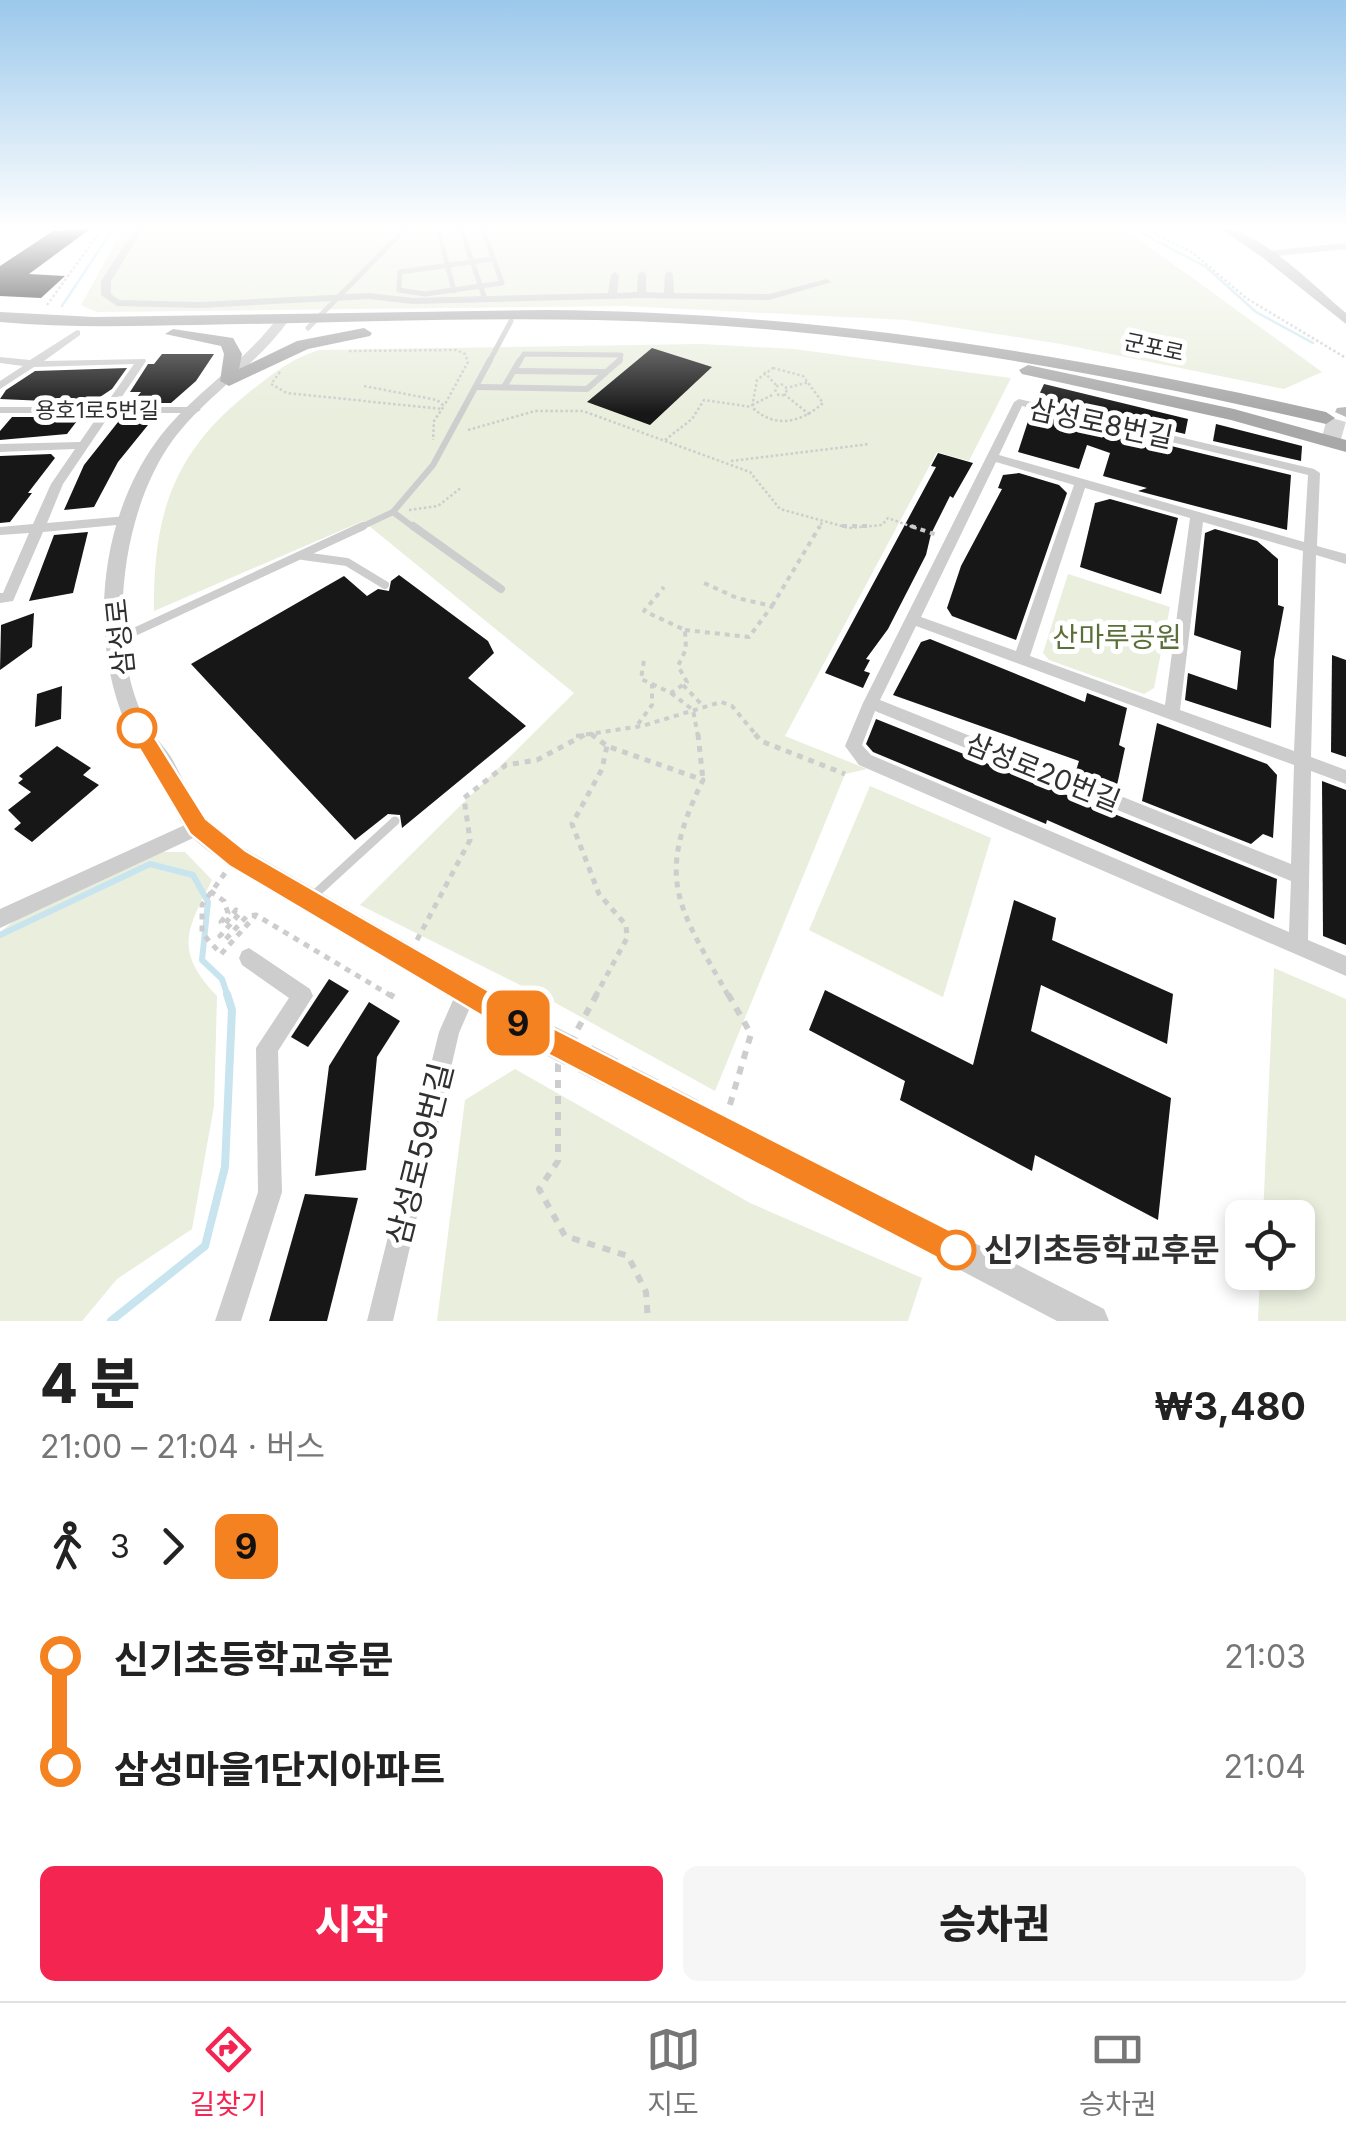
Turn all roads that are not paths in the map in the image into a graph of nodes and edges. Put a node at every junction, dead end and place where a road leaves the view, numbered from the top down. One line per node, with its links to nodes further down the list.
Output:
1 (106, 291): 16 (street)
2 (348, 291): 16 (lane)
3 (403, 291): 12 (lane)
4 (455, 291): 12 (lane)
5 (469, 291): 12 (lane)
6 (480, 291): 17 (lane)
7 (613, 291): 13 (street)
8 (641, 291): 14 (street)
9 (669, 291): 15 (street)
10 (794, 291): 15 (street)
11 (1311, 291): 20 (main road)
12 (456, 295): 16 (street); 17 (street)
13 (612, 295): 14 (street); 17 (street)
14 (641, 295): 15 (street)
15 (669, 295)
16 (340, 299): 22 (lane)
17 (482, 307): 18 (main road, 군포로); 22 (main road, 군포로); 23 (main road)
18 (593, 315): 40 (main road, 군포로); 40 (main road, 군포로)
19 (0, 317): 24 (main road, 군포로)
20 (1346, 320)
21 (511, 321): 23 (main road, 군포로); 35 (lane); 40 (main road, 군포로)
22 (313, 324): 24 (main road, 군포로); 25 (main road, 군포로)
23 (412, 324): 25 (main road, 군포로)
24 (280, 325): 28 (main road, 군포로); 33 (street, 삼성로)
25 (392, 325): 33 (main road)
26 (0, 330): 27 (main road, 군포로)
27 (77, 333): 28 (main road, 군포로); 30 (street)
28 (168, 333): 33 (main road)
29 (0, 360): 30 (street)
30 (34, 364): 34 (street); 38 (street)
31 (514, 370): 32 (lane); 32 (lane); 36 (lane)
32 (607, 372): 36 (lane)
33 (230, 382): 39 (street, 삼성로)
34 (0, 386)
35 (478, 387): 36 (lane); 46 (lane)
36 (504, 388)
37 (0, 410): 38 (street, 용호1로5번길)
38 (109, 410): 39 (street, 용호1로5번길); 41 (street)
39 (195, 410): 48 (street, 삼성로)
40 (1332, 418): 42 (main road, 군포로)
41 (82, 445): 43 (street); 49 (street)
42 (1346, 446)
43 (0, 448)
44 (992, 457): 45 (street, 삼성로8번길); 51 (street, 삼성로8번길); 57 (street)
45 (1082, 483): 47 (street, 삼성로8번길); 59 (street)
46 (393, 512): 52 (lane); 55 (lane)
47 (1197, 516): 51 (street, 삼성로8번길); 61 (street)
48 (127, 520): 49 (street); 58 (street, 삼성로)
49 (36, 530): 50 (street); 56 (street)
50 (0, 531)
51 (1312, 550): 53 (street, 삼성로8번길); 62 (street)
52 (298, 556): 54 (lane); 58 (lane)
53 (1346, 559)
54 (385, 585)
55 (501, 588)
56 (0, 598)
57 (912, 619): 59 (street); 60 (street)
58 (117, 640): 65 (street, 삼성로)
59 (1021, 660): 61 (street)
60 (871, 703): 66 (street, 삼성로20번길); 69 (street)
61 (1172, 714): 62 (street)
62 (1306, 762): 63 (street); 66 (street)
63 (1346, 777)
64 (395, 821): 67 (lane)
65 (198, 827): 67 (street, 삼성로); 68 (street)
66 (1301, 876): 69 (street)
67 (309, 900): 72 (street, 삼성로)
68 (0, 919)
69 (1298, 944): 71 (street)
70 (248, 958): 75 (street)
71 (1346, 966)
72 (468, 989): 73 (street, 삼성로); 76 (street, 삼성로59번길)
73 (545, 1038)
74 (714, 1126): 77 (street)
75 (228, 1321)
76 (380, 1321)
77 (1092, 1321)

